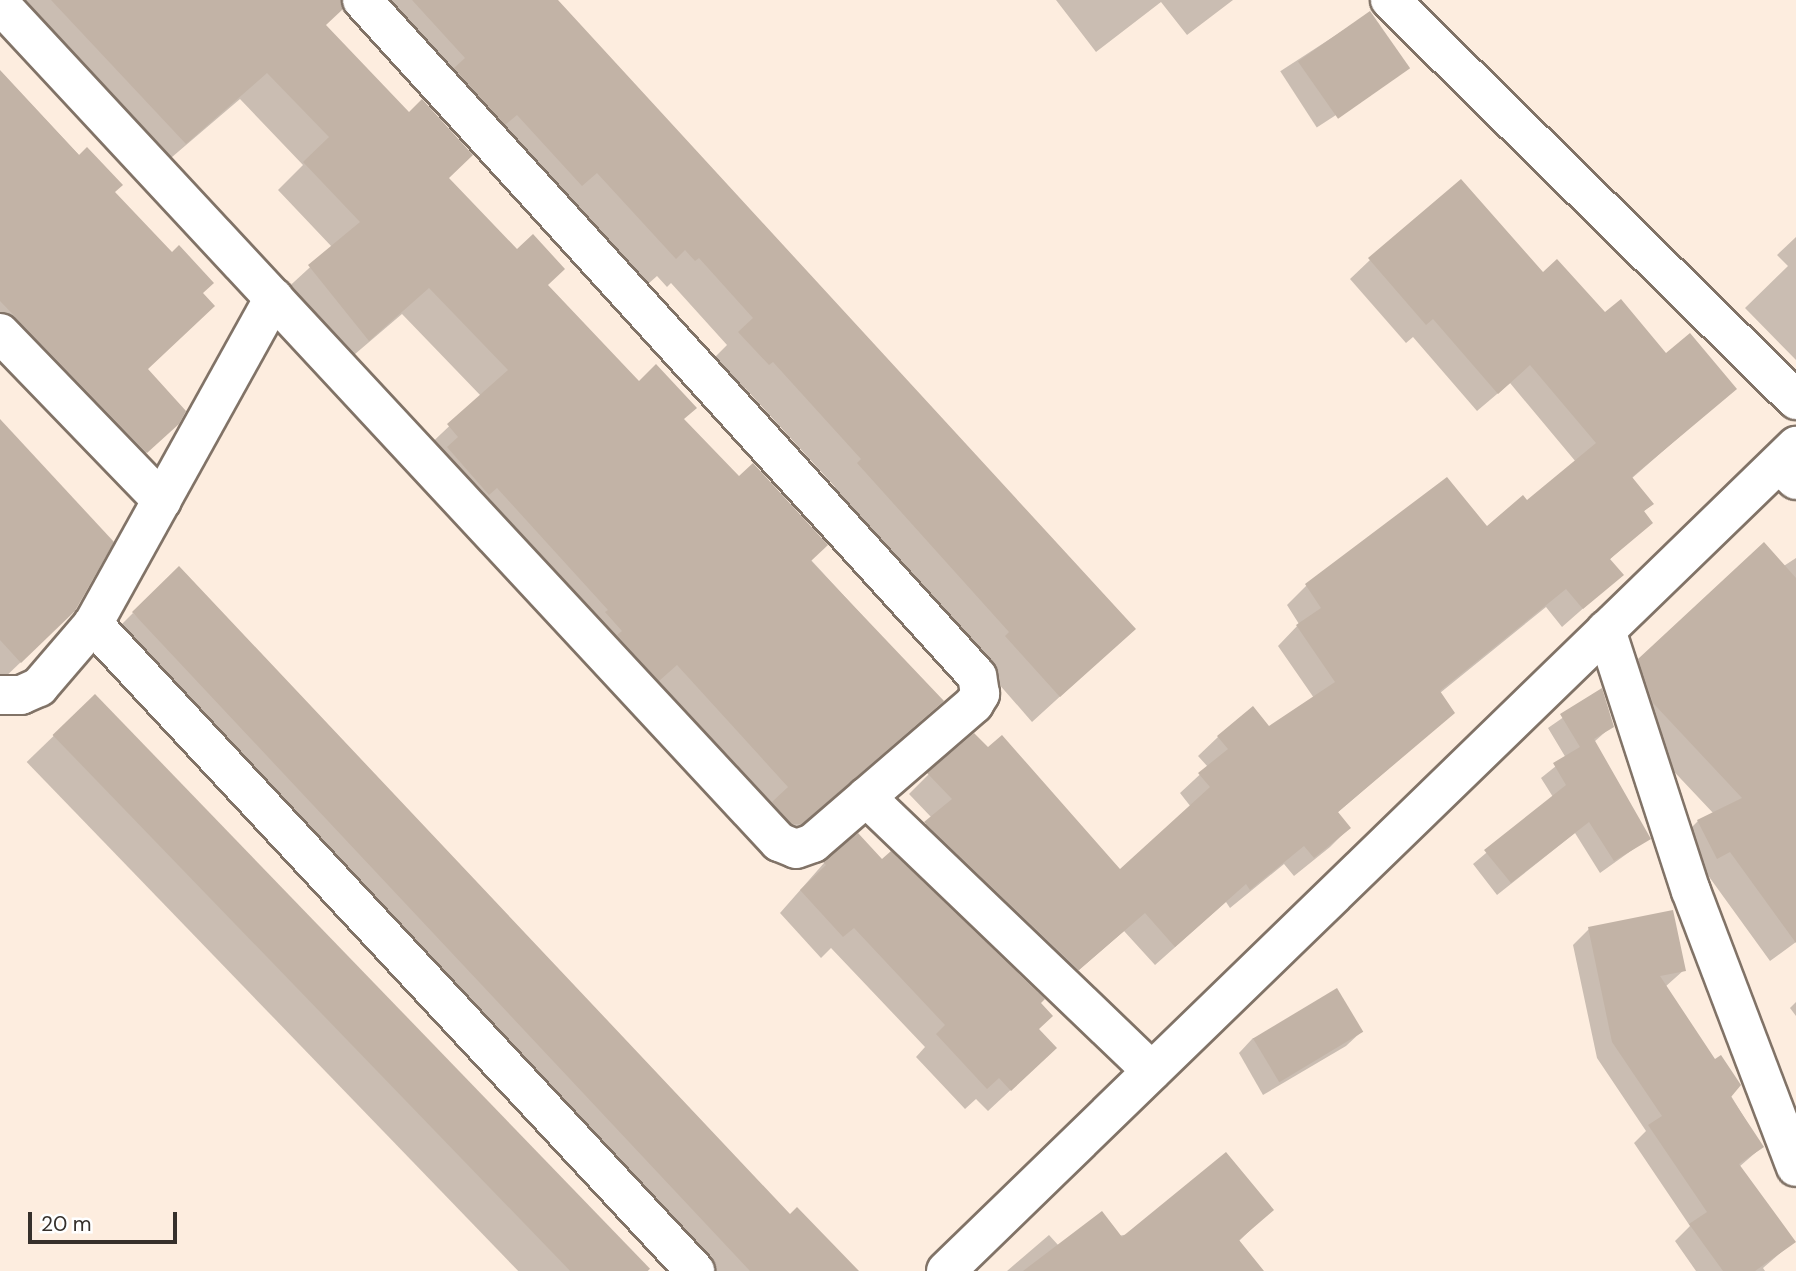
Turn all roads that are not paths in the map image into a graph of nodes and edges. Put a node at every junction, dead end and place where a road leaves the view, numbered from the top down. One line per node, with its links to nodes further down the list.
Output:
1 (362, 0): 12 (street)
2 (1390, 0): 6 (street)
3 (0, 4): 4 (street)
4 (274, 298): 8 (street); 12 (street)
5 (0, 333): 8 (street)
6 (1796, 400)
7 (1791, 464): 10 (street)
8 (162, 501): 9 (street)
9 (93, 624): 11 (street); 15 (street)
10 (1606, 630): 13 (street); 14 (street)
11 (0, 695)
12 (866, 797): 13 (street)
13 (1152, 1071): 16 (street)
14 (1796, 1167)
15 (695, 1271)
16 (946, 1271)

